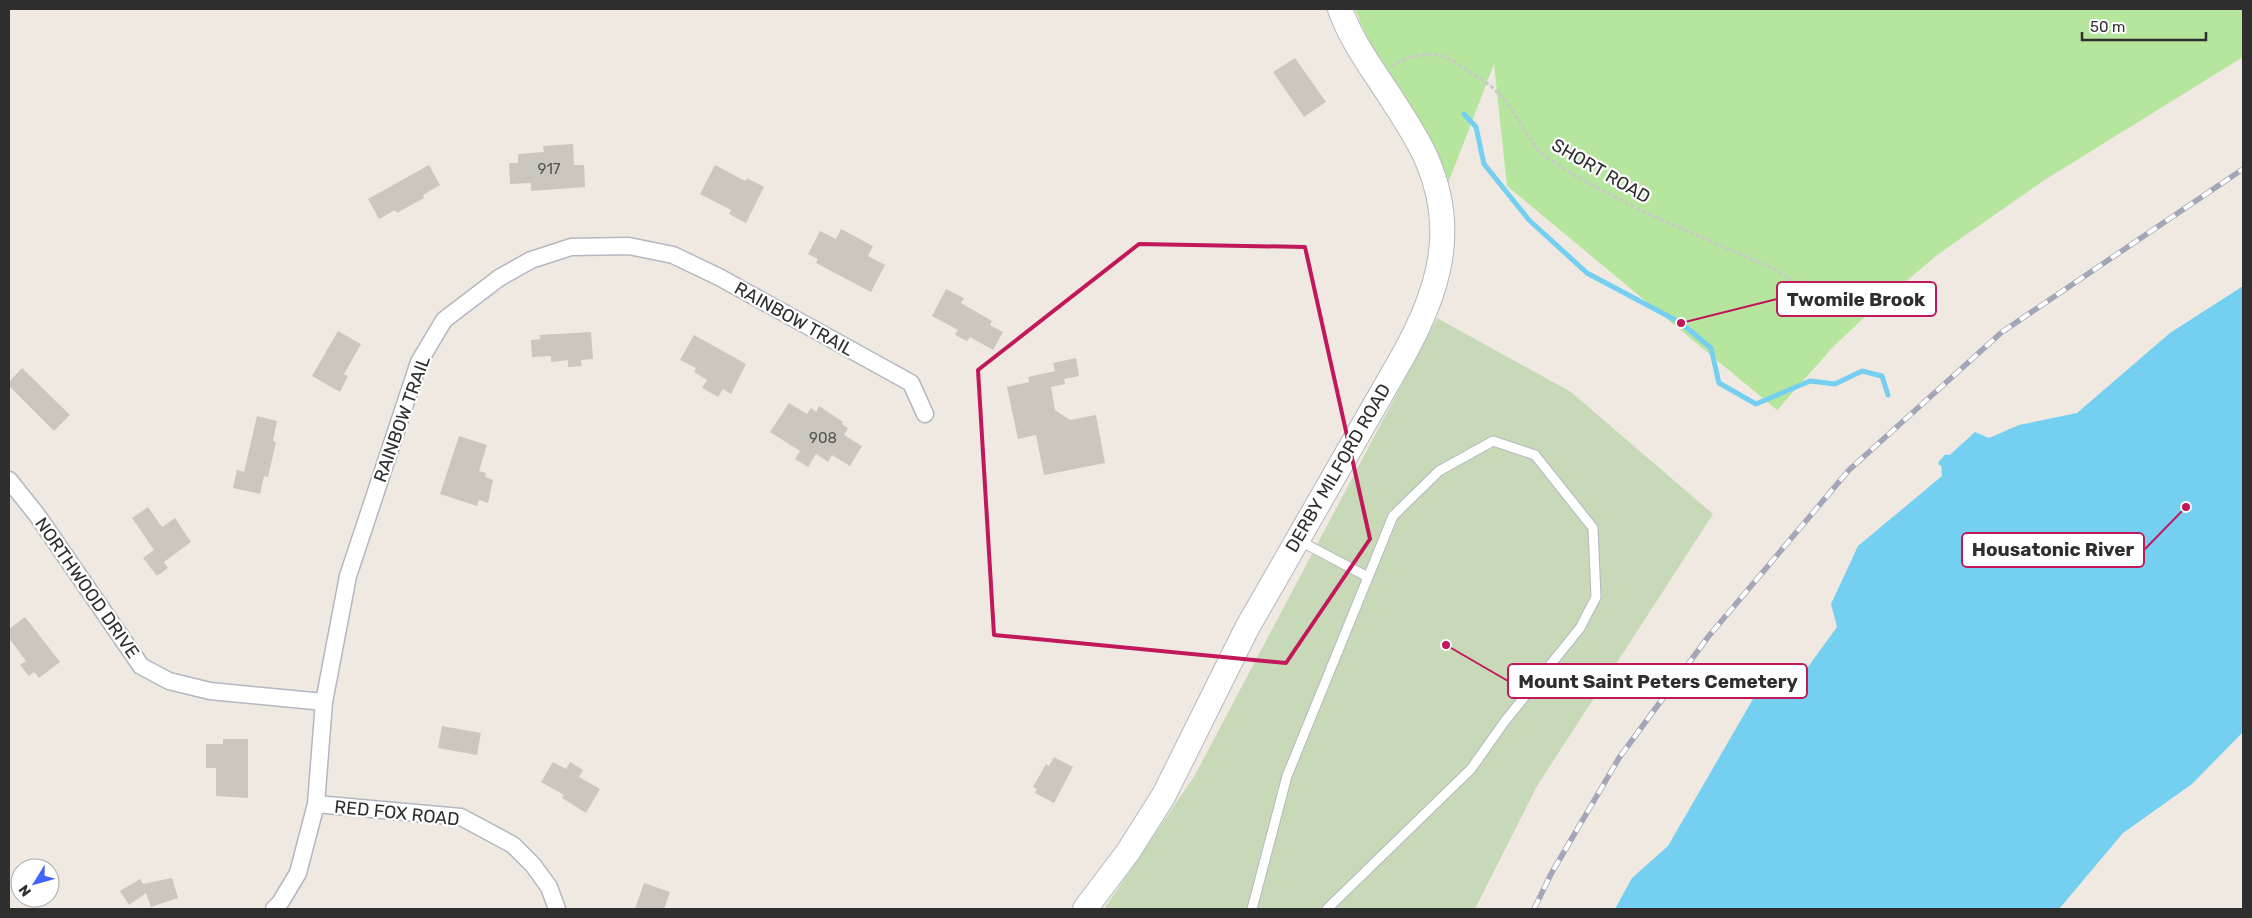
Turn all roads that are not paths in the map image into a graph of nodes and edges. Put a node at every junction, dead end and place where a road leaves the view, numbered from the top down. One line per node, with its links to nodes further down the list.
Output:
1 (1340, 9): 4 (main road, DERBY MILFORD ROAD)
2 (925, 414): 6 (street, RAINBOW TRAIL)
3 (9, 480): 6 (street, NORTHWOOD DRIVE)
4 (1296, 539): 5 (lane); 10 (main road, DERBY MILFORD ROAD)
5 (1368, 577): 11 (lane); 12 (lane)
6 (324, 702): 7 (street, RAINBOW TRAIL)
7 (316, 804): 8 (street, RAINBOW TRAIL); 9 (street, RED FOX ROAD)
8 (274, 909)
9 (557, 909)
10 (1085, 909)
11 (1252, 909)
12 (1327, 909)

